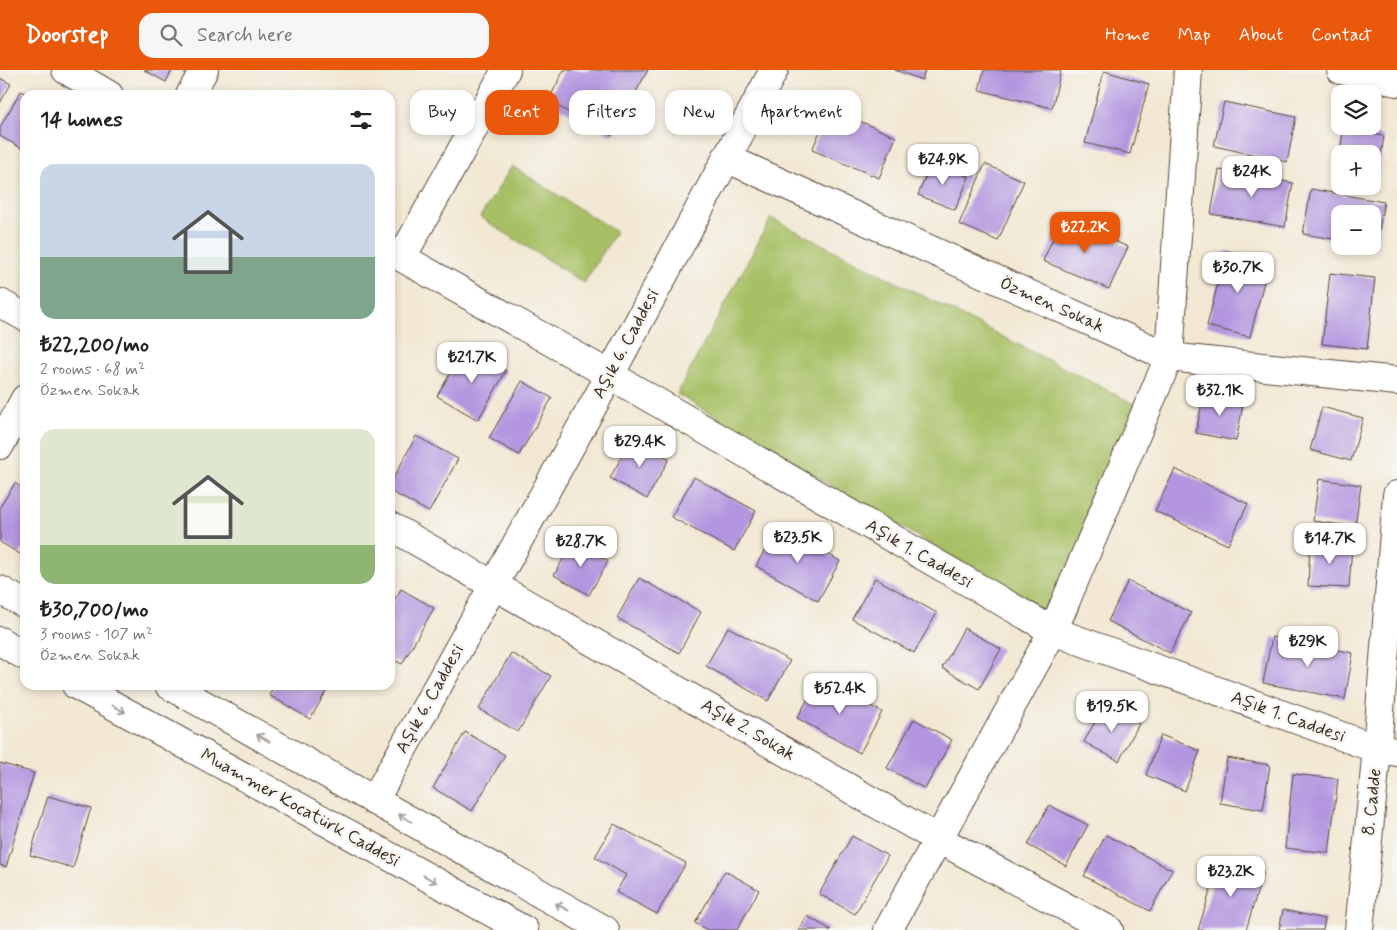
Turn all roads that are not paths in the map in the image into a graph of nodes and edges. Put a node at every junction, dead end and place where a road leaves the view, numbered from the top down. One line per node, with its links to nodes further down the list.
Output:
1 (66, 70): 8 (street)
2 (204, 70): 9 (street)
3 (506, 70): 11 (street)
4 (774, 70): 10 (street, Aşık 6. Caddesi)
5 (1188, 70): 14 (street)
6 (1341, 70): 7 (street)
7 (1397, 82)
8 (100, 90)
9 (193, 90)
10 (726, 158): 14 (street, Özmen Sokak); 15 (street, Aşık 6. Caddesi)
11 (396, 254): 15 (street, Aşık 1. Caddesi)
12 (0, 303): 13 (street)
13 (20, 314)
14 (1169, 358): 16 (street, Özmen Sokak); 24 (street)
15 (610, 375): 21 (street, Aşık 6. Caddesi); 24 (street, Aşık 1. Caddesi)
16 (1397, 381)
17 (20, 408): 18 (street)
18 (0, 445)
19 (1397, 495): 29 (street, 8. Cadde)
20 (395, 529): 21 (street, Aşık 2. Sokak)
21 (493, 585): 30 (street, Aşık 6. Caddesi); 31 (street, Aşık 2. Sokak)
22 (0, 590): 23 (street)
23 (20, 601)
24 (1053, 631): 29 (street, Aşık 1. Caddesi); 31 (street)
25 (0, 642): 26 (street)
26 (20, 653)
27 (85, 690): 32 (street, Muammer Kocatürk Caddesi, one-way to 32)
28 (178, 690): 30 (street, one-way to 28)
29 (1387, 751): 36 (street, 8. Cadde)
30 (374, 801): 33 (street, one-way to 30)
31 (938, 839): 34 (street); 35 (street, Aşık 2. Sokak)
32 (524, 930)
33 (604, 930)
34 (888, 930)
35 (1109, 930)
36 (1359, 930)

